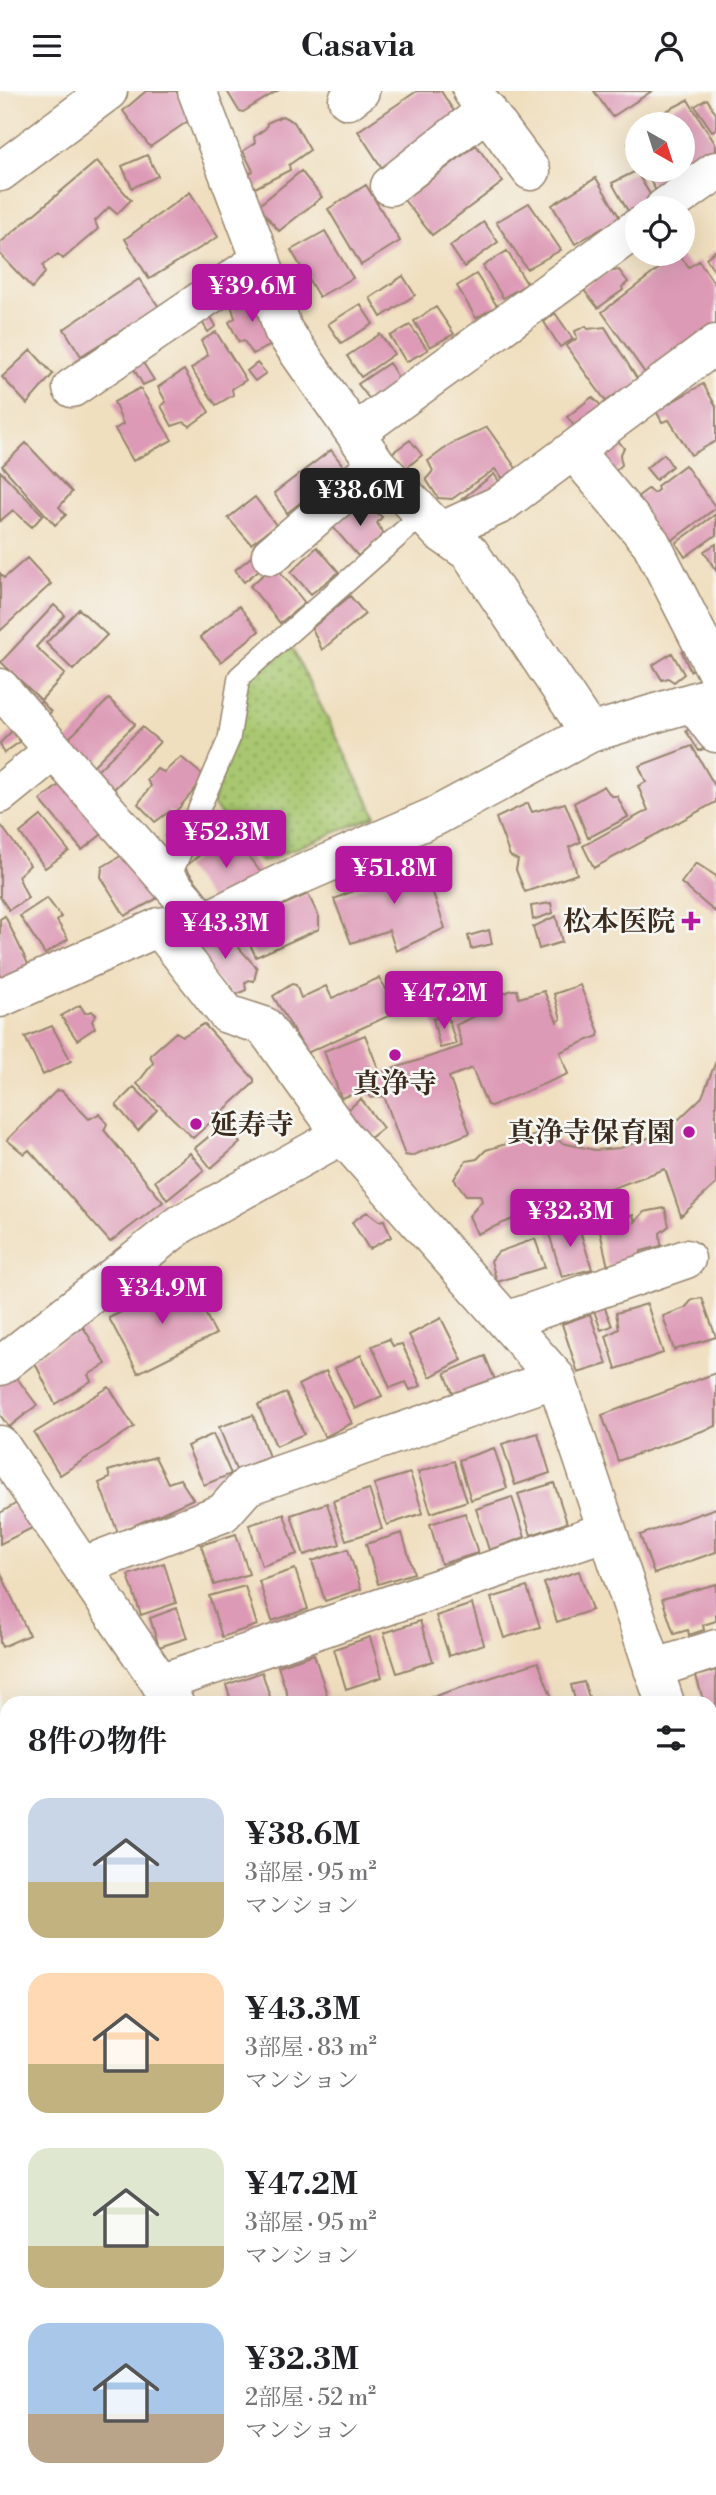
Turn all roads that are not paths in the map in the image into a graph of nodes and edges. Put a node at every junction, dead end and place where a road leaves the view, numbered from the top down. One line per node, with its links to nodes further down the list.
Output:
1 (108, 91): 6 (street)
2 (197, 91): 10 (street)
3 (479, 101): 4 (street); 7 (street)
4 (531, 171)
5 (716, 171): 8 (street)
6 (0, 172)
7 (390, 186)
8 (681, 196)
9 (625, 237): 13 (street)
10 (261, 260): 12 (street); 13 (street)
11 (710, 360): 14 (street)
12 (72, 388)
13 (355, 433): 15 (street)
14 (574, 451): 16 (street); 18 (street)
15 (377, 465): 16 (street); 17 (street)
16 (431, 523): 21 (street); 24 (lane)
17 (271, 555)
18 (716, 671)
19 (0, 688): 22 (street)
20 (709, 711): 21 (street)
21 (590, 733): 25 (street)
22 (53, 751): 23 (street); 24 (street)
23 (0, 794)
24 (169, 879): 25 (street)
25 (204, 922): 26 (street)
26 (159, 927): 27 (street); 28 (street)
27 (0, 998)
28 (342, 1135): 30 (street); 31 (street)
29 (686, 1259): 30 (street)
30 (506, 1321): 32 (street)
31 (0, 1366)
32 (556, 1378): 34 (street); 35 (street)
33 (0, 1445): 35 (street)
34 (607, 1531): 37 (street); 38 (street)
35 (83, 1566): 38 (street)
36 (716, 1649): 37 (street)
37 (659, 1686)
38 (167, 1693)

